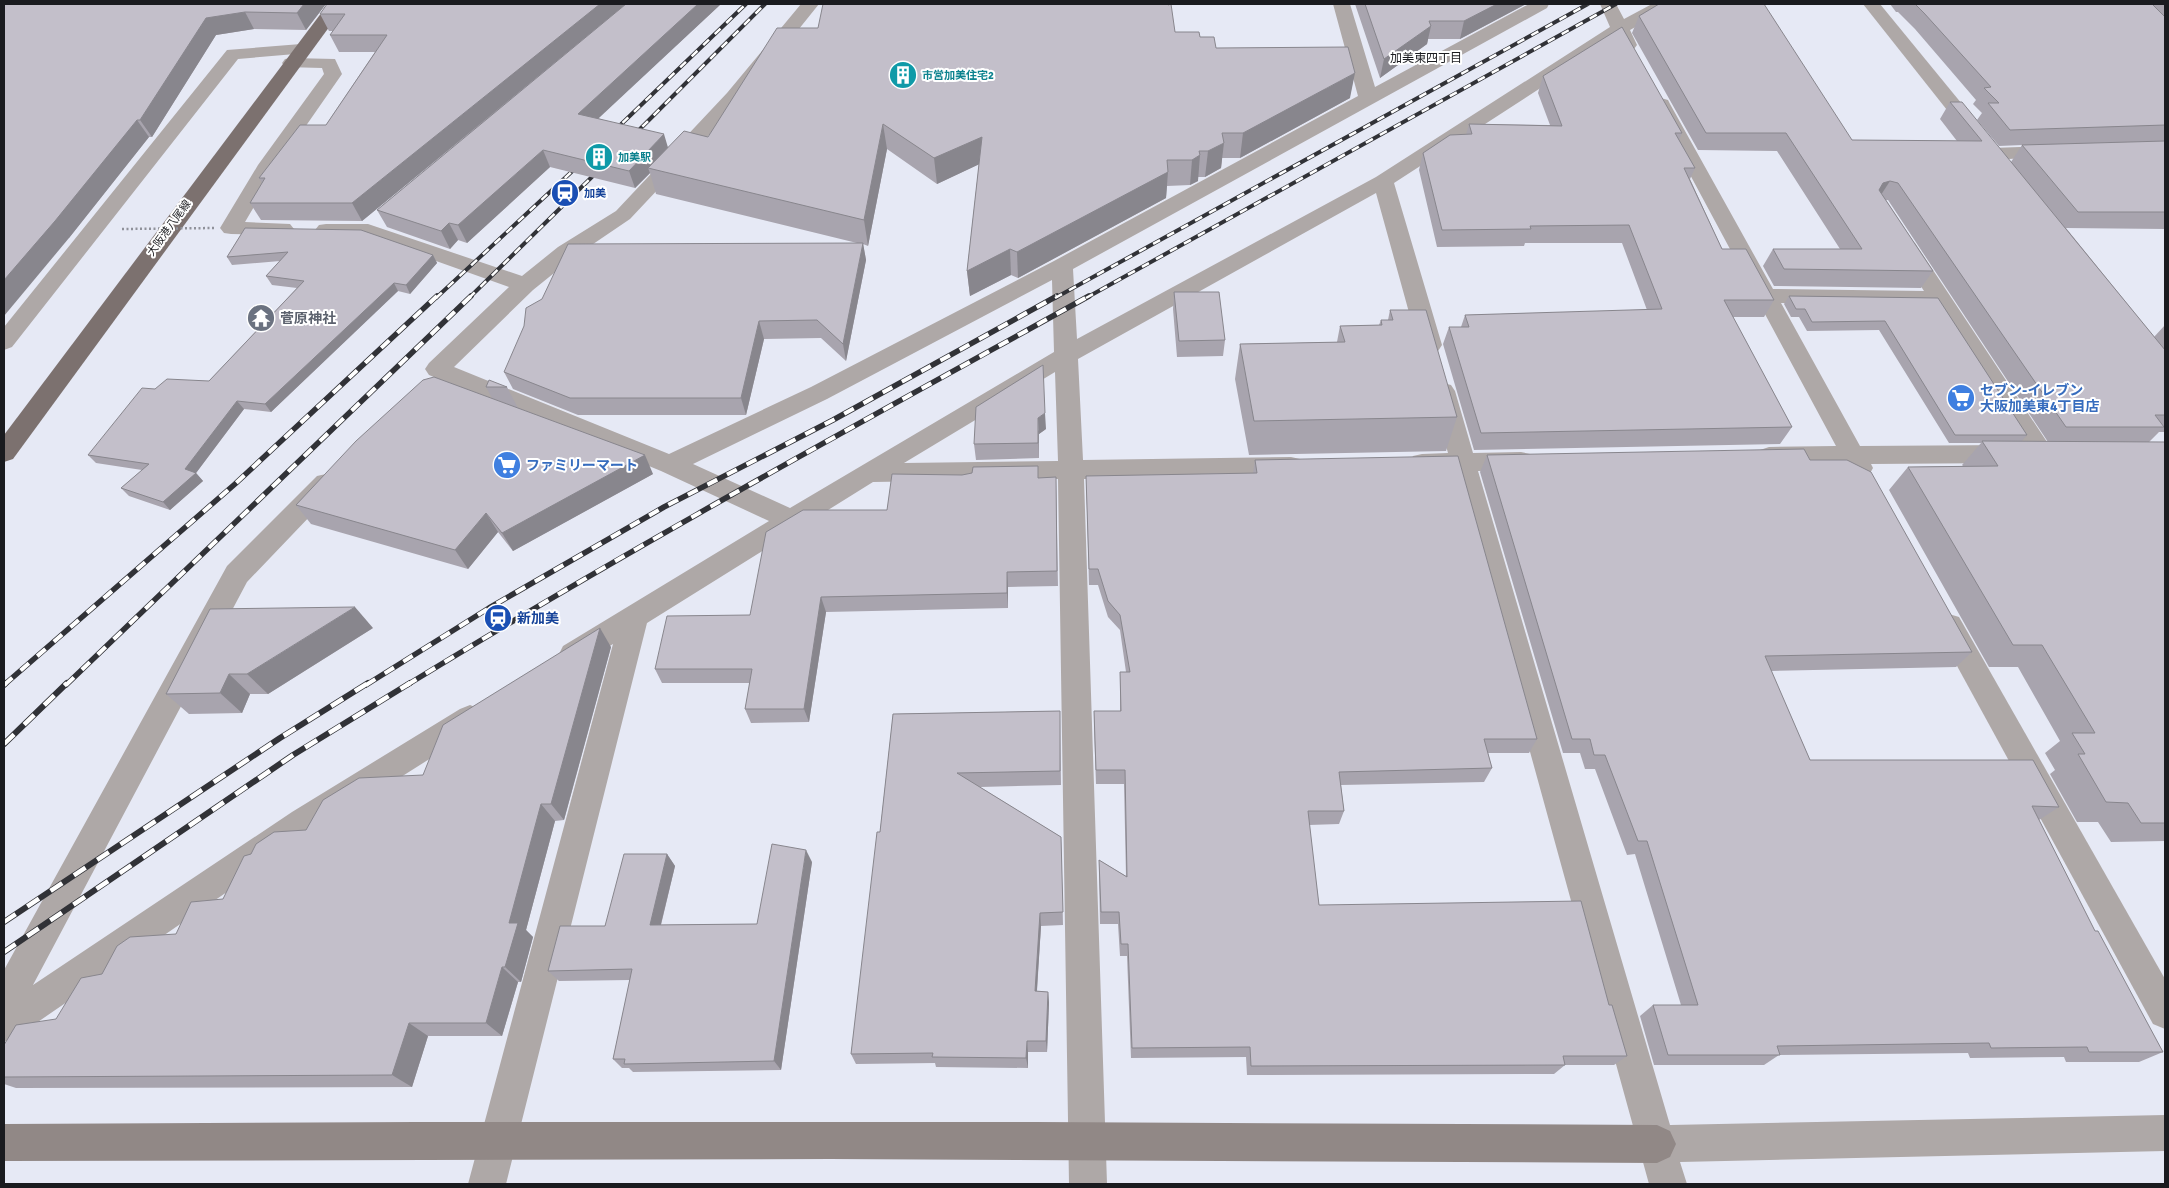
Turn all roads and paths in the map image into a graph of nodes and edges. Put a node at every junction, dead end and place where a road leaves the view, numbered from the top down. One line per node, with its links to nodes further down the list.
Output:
1 (336, 4): 9 (main road, 大阪港八尾線)
2 (810, 4): 21 (street)
3 (1341, 4): 12 (street)
4 (1541, 4): 12 (street)
5 (1608, 4): 8 (street)
6 (1664, 4): 8 (street)
7 (1871, 4): 14 (street)
8 (1619, 29): 10 (street); 16 (street)
9 (296, 56): 21 (street); 24 (street); 28 (main road, 大阪港八尾線)
10 (1638, 64)
11 (1653, 89): 22 (street)
12 (1368, 97): 20 (street)
13 (2069, 152): 14 (street)
14 (1992, 154): 15 (street)
15 (2011, 177)
16 (1382, 181): 25 (street); 32 (street)
17 (215, 228): 18 (path, bridge)
18 (122, 229)
19 (1896, 231): 23 (street)
20 (1062, 266): 25 (street); 33 (street)
21 (525, 285): 26 (street)
22 (1767, 296): 23 (street); 29 (street)
23 (1939, 298): 29 (street)
24 (4, 342)
25 (1066, 355): 37 (street); 38 (street)
26 (437, 369): 27 (street); 33 (street)
27 (417, 390)
28 (4, 452)
29 (1852, 454): 30 (street); 39 (street)
30 (1743, 456)
31 (1544, 461): 32 (street)
32 (1464, 463): 34 (street); 52 (street)
33 (670, 464): 40 (street)
34 (1395, 464)
35 (1316, 465): 37 (street)
36 (341, 468): 45 (street)
37 (1071, 470): 38 (street); 50 (street)
38 (868, 473): 40 (street)
39 (1872, 488)
40 (792, 521): 42 (street)
41 (1936, 602): 46 (street)
42 (635, 615): 43 (street); 49 (street)
43 (552, 667)
44 (494, 703): 47 (street)
45 (4, 1004)
46 (2165, 1012)
47 (4, 1025)
48 (2165, 1134): 52 (street)
49 (498, 1140): 50 (street); 51 (street); 53 (street)
50 (1087, 1140): 52 (street); 54 (street)
51 (4, 1143)
52 (1657, 1144): 55 (street)
53 (487, 1184)
54 (1088, 1184)
55 (1668, 1184)

